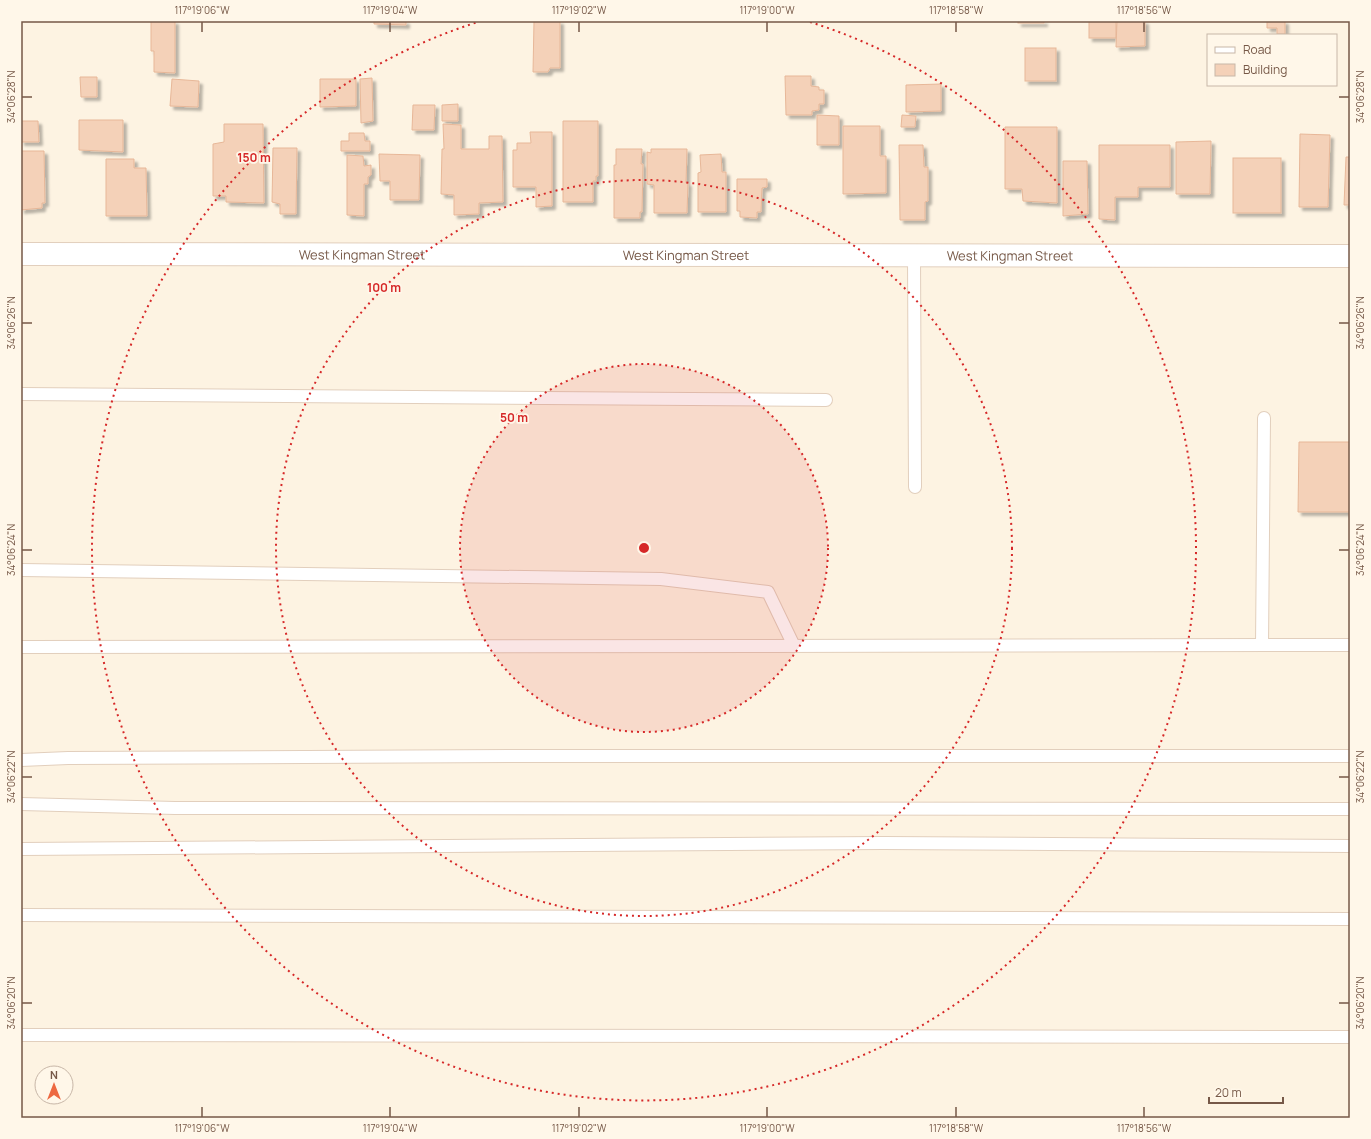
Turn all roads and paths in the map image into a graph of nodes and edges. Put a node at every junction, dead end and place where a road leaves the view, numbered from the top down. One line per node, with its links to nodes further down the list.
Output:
1 (21, 254): 2 (street, West Kingman Street)
2 (914, 255): 3 (street, West Kingman Street); 7 (lane)
3 (1350, 256)
4 (21, 394): 5 (lane)
5 (826, 400)
6 (1264, 418): 9 (lane)
7 (916, 487)
8 (21, 570): 11 (lane)
9 (1262, 645): 10 (lane); 11 (lane)
10 (1350, 645)
11 (794, 646): 12 (lane)
12 (21, 647)
13 (1350, 756): 14 (lane)
14 (21, 760)
15 (21, 804): 16 (lane)
16 (1350, 809)
17 (1350, 846): 18 (lane)
18 (21, 849)
19 (21, 915): 20 (lane)
20 (1350, 919)
21 (21, 1035): 22 (lane)
22 (1350, 1037)

